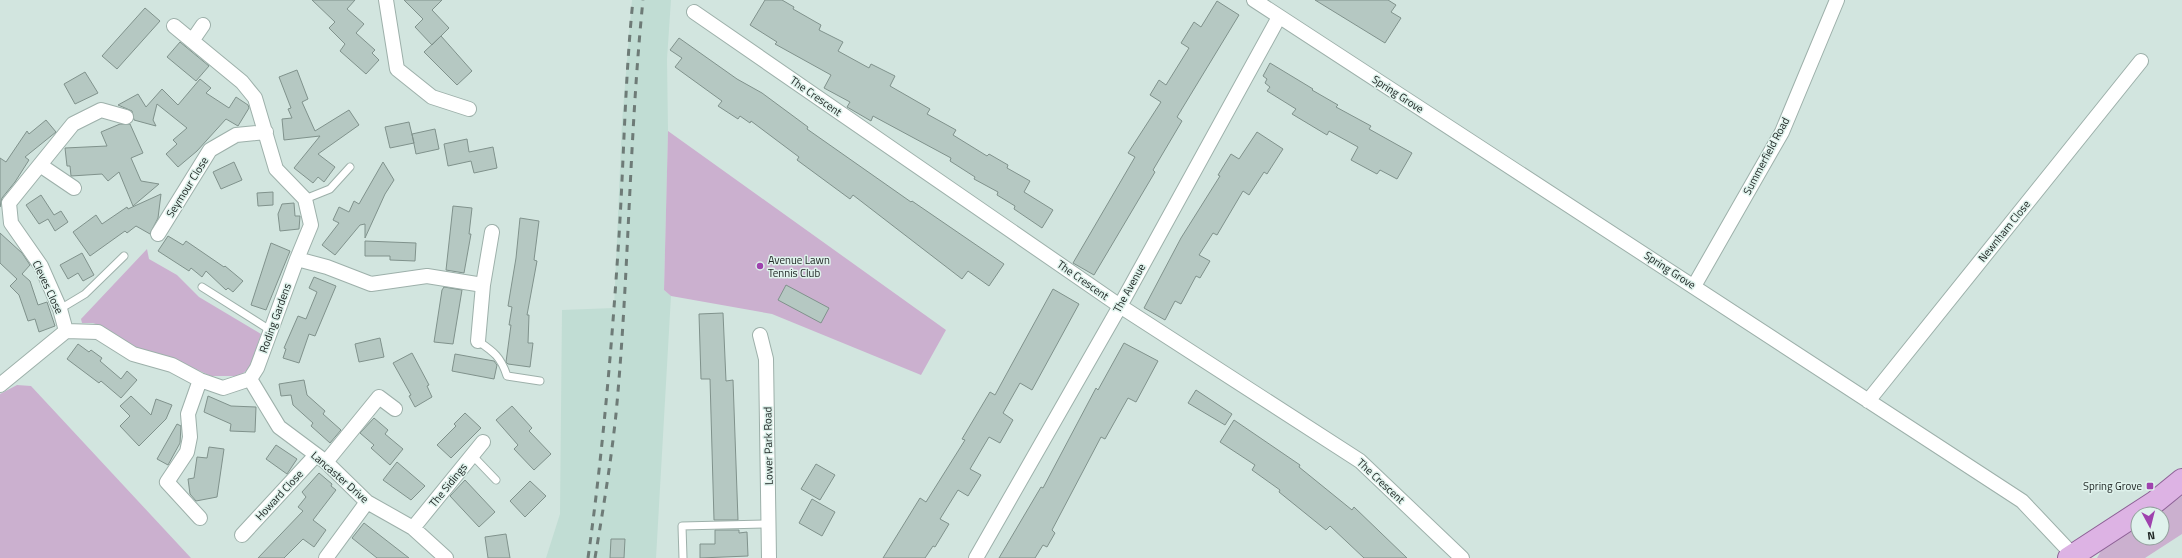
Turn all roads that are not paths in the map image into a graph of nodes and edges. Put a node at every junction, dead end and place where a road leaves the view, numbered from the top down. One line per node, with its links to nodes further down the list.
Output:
1 (386, 0): 10 (street)
2 (1254, 0): 5 (street, Spring Grove)
3 (1838, 0): 22 (street, Summerfield Road)
4 (694, 12): 24 (street, The Crescent)
5 (1279, 17): 22 (street, Spring Grove); 24 (street, The Avenue)
6 (202, 25): 8 (street)
7 (174, 26): 8 (street, Roding Gardens)
8 (192, 41): 12 (street, Roding Gardens)
9 (2140, 62): 34 (street, Newnham Close)
10 (469, 109)
11 (126, 117): 13 (street, Cleves Close)
12 (266, 132): 16 (street, Roding Gardens); 18 (street, Seymour Close)
13 (40, 165): 15 (street); 25 (street, Cleves Close)
14 (350, 167): 16 (lane)
15 (74, 188)
16 (304, 199): 20 (street, Roding Gardens)
17 (492, 232): 21 (street)
18 (158, 234)
19 (124, 256): 25 (lane)
20 (297, 259): 21 (street); 26 (street, Roding Gardens)
21 (483, 285): 29 (street)
22 (1694, 286): 34 (street, Spring Grove)
23 (202, 287): 26 (lane)
24 (1120, 306): 51 (street, The Avenue); 52 (street, The Crescent)
25 (60, 309): 27 (street, Cleves Close)
26 (270, 330): 30 (street, Roding Gardens)
27 (66, 331): 31 (street); 33 (street)
28 (760, 335): 43 (street, Lower Park Road)
29 (478, 341): 32 (lane)
30 (250, 379): 31 (street); 38 (street, Lancaster Drive)
31 (200, 380): 42 (street)
32 (540, 381)
33 (0, 385)
34 (1868, 401): 46 (street, Spring Grove)
35 (395, 409): 38 (street, Howard Close)
36 (483, 442): 37 (street, The Sidings)
37 (472, 455): 39 (lane); 44 (street, The Sidings)
38 (321, 459): 41 (street, Lancaster Drive); 45 (street, Howard Close)
39 (496, 480)
40 (2182, 480): 46 (main road)
41 (367, 502): 44 (street, Lancaster Drive); 47 (street)
42 (200, 518)
43 (769, 524): 49 (lane); 50 (street, Lower Park Road)
44 (413, 528): 48 (street, Lancaster Drive)
45 (242, 535)
46 (2071, 557)
47 (326, 558)
48 (446, 558)
49 (683, 558)
50 (770, 558)
51 (976, 558)
52 (1462, 558)

